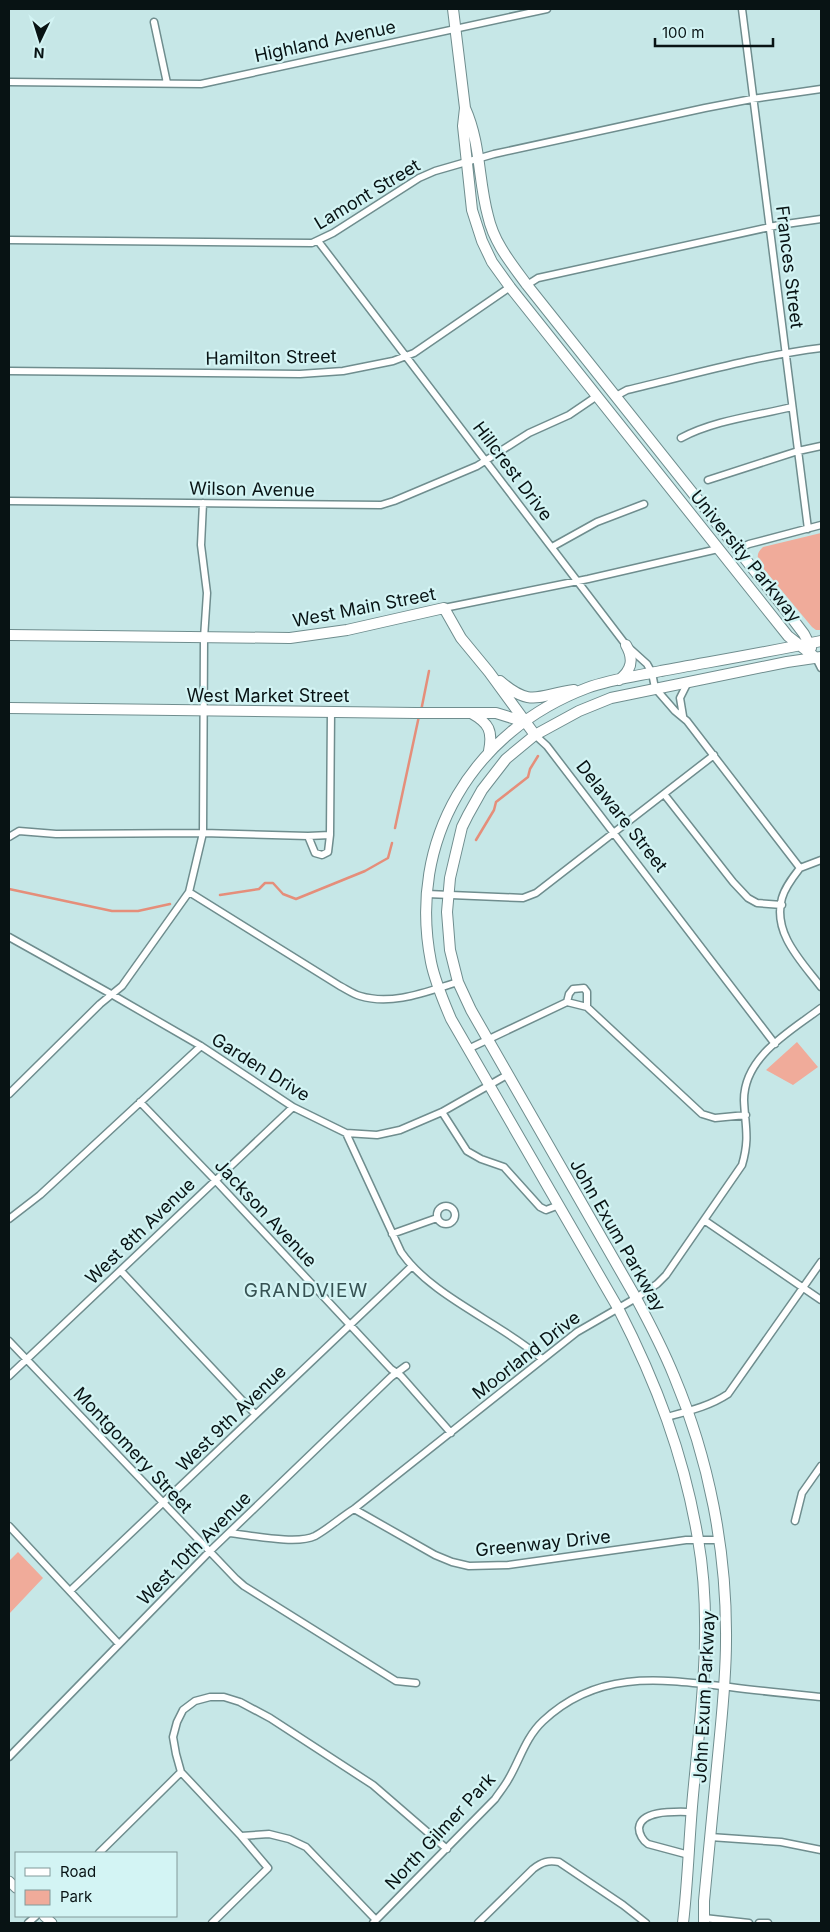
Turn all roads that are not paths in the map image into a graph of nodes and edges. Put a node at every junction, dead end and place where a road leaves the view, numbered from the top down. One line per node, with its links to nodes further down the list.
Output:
1 (453, 9): 5 (main road, University Parkway)
2 (547, 9): 5 (street, Highland Avenue)
3 (742, 9): 9 (street, Frances Street)
4 (154, 22): 7 (street)
5 (456, 28): 7 (street, Highland Avenue); 10 (main road, University Parkway)
6 (9, 82): 7 (street, Highland Avenue)
7 (167, 83)
8 (821, 89): 9 (street, Lamont Street)
9 (752, 99): 11 (street, Lamont Street); 14 (street, Frances Street)
10 (465, 108): 11 (main road, University Parkway); 12 (main road, University Parkway)
11 (479, 158): 12 (street, Lamont Street); 17 (main road, University Parkway)
12 (466, 162): 16 (street, Lamont Street); 18 (main road, University Parkway)
13 (821, 219): 14 (street)
14 (769, 227): 17 (street); 20 (street, Frances Street)
15 (9, 240): 16 (street, Lamont Street)
16 (318, 241): 21 (street, Hillcrest Drive)
17 (526, 285): 24 (main road, University Parkway)
18 (510, 287): 21 (street, Hamilton Street); 23 (main road, University Parkway)
19 (821, 348): 20 (street)
20 (786, 353): 24 (street); 25 (street, Frances Street)
21 (406, 356): 22 (street, Hamilton Street); 29 (street, Hillcrest Drive)
22 (9, 370)
23 (597, 396): 29 (street, Wilson Avenue); 37 (main road, University Parkway)
24 (616, 396): 38 (main road, University Parkway)
25 (792, 407): 26 (street); 28 (street, Frances Street)
26 (681, 438)
27 (821, 446): 28 (street)
28 (798, 451): 30 (street); 35 (street, Frances Street)
29 (486, 460): 32 (street, Wilson Avenue); 36 (street, Hillcrest Drive)
30 (708, 480)
31 (9, 501): 32 (street, Wilson Avenue)
32 (203, 503): 42 (street)
33 (644, 504): 36 (street)
34 (821, 525): 35 (street)
35 (808, 529): 38 (street)
36 (552, 547): 39 (street, Hillcrest Drive)
37 (718, 549): 39 (street, West Main Street); 44 (main road, University Parkway)
38 (738, 549): 44 (main road, University Parkway)
39 (579, 581): 40 (street, West Main Street); 45 (street, Hillcrest Drive)
40 (444, 608): 42 (main road, West Main Street); 48 (main road, Delaware Street)
41 (9, 635): 42 (main road, West Main Street)
42 (204, 638): 56 (street)
43 (821, 641): 44 (main road)
44 (804, 644): 46 (main road, University Parkway); 49 (main road)
45 (626, 645): 49 (street, Hillcrest Drive); 50 (main road)
46 (818, 658): 47 (street); 51 (main road)
47 (821, 668)
48 (489, 672): 52 (main road); 54 (main road, Delaware Street)
49 (652, 673): 50 (main road); 53 (street, Hillcrest Drive)
50 (619, 680): 52 (main road, John Exum Parkway)
51 (688, 681): 53 (main road); 60 (street)
52 (588, 688): 61 (main road, John Exum Parkway)
53 (656, 688): 60 (street, Hillcrest Drive); 62 (main road, John Exum Parkway)
54 (506, 696): 59 (main road); 61 (main road, Delaware Street)
55 (9, 708): 56 (main road, West Market Street)
56 (204, 710): 57 (main road, West Market Street); 67 (street)
57 (331, 712): 58 (main road, West Market Street); 68 (street)
58 (470, 713): 59 (main road, West Market Street); 63 (main road)
59 (496, 713): 61 (main road, West Market Street)
60 (683, 716): 64 (street, Hillcrest Drive)
61 (525, 722): 62 (main road, Delaware Street); 63 (main road, John Exum Parkway)
62 (535, 735): 66 (street, Delaware Street); 75 (main road, John Exum Parkway)
63 (490, 751): 74 (main road, John Exum Parkway)
64 (714, 755): 65 (street); 72 (street, Hillcrest Drive)
65 (664, 794): 66 (street); 76 (street)
66 (614, 833): 75 (street); 86 (street, Delaware Street)
67 (202, 834): 69 (street); 70 (street); 73 (street)
68 (330, 835): 69 (street); 69 (street)
69 (308, 836)
70 (9, 837)
71 (821, 860): 72 (street)
72 (800, 868): 76 (street)
73 (189, 892): 80 (street); 81 (street)
74 (427, 894): 75 (street); 80 (main road, John Exum Parkway)
75 (448, 895): 78 (main road, John Exum Parkway)
76 (782, 905): 79 (street)
77 (9, 937): 81 (street, Garden Drive)
78 (458, 982): 80 (street); 85 (main road, John Exum Parkway)
79 (821, 987)
80 (438, 988): 88 (main road, John Exum Parkway)
81 (111, 994): 87 (street, Garden Drive); 91 (street)
82 (568, 1002): 83 (street); 83 (street); 85 (street)
83 (587, 1007): 95 (street)
84 (821, 1008): 86 (street, Moorland Drive)
85 (487, 1039): 88 (street); 89 (main road, John Exum Parkway)
86 (775, 1044): 95 (street, Moorland Drive)
87 (201, 1046): 92 (street); 93 (street, Garden Drive)
88 (468, 1049): 90 (main road, John Exum Parkway)
89 (507, 1075): 90 (street, Garden Drive); 107 (main road, John Exum Parkway)
90 (488, 1084): 94 (street, Garden Drive); 98 (main road, John Exum Parkway)
91 (9, 1094)
92 (140, 1102): 97 (street, Jackson Avenue); 100 (street)
93 (293, 1107): 96 (street, Garden Drive); 97 (street, West 8th Avenue)
94 (442, 1112): 96 (street, Garden Drive); 98 (street)
95 (746, 1115): 101 (street, Moorland Drive)
96 (346, 1133): 102 (street)
97 (215, 1180): 105 (street, West 8th Avenue); 110 (street, Jackson Avenue)
98 (559, 1205): 109 (main road, John Exum Parkway)
99 (437, 1218): 102 (street)
100 (9, 1219)
101 (704, 1220): 106 (street); 107 (street, Moorland Drive)
102 (392, 1234): 104 (street)
103 (821, 1262): 106 (street)
104 (411, 1266): 110 (street, West 9th Avenue); 112 (street)
105 (121, 1271): 113 (street, West 8th Avenue); 118 (street)
106 (803, 1287): 108 (street); 117 (street)
107 (636, 1298): 109 (street, Moorland Drive); 117 (main road, John Exum Parkway)
108 (821, 1300)
109 (618, 1308): 112 (street, Moorland Drive); 119 (main road, John Exum Parkway)
110 (352, 1325): 115 (street, Jackson Avenue); 118 (street, West 9th Avenue)
111 (9, 1341): 113 (street, Montgomery Street)
112 (542, 1359): 120 (street, Moorland Drive)
113 (27, 1360): 116 (street, West 8th Avenue); 122 (street, Montgomery Street)
114 (406, 1366): 115 (street, West 10th Avenue)
115 (396, 1373): 120 (street, Jackson Avenue); 126 (street, West 10th Avenue)
116 (9, 1376)
117 (687, 1412): 119 (street); 128 (main road, John Exum Parkway)
118 (256, 1414): 122 (street, West 9th Avenue)
119 (667, 1416): 127 (main road, John Exum Parkway)
120 (451, 1433): 123 (street, Moorland Drive)
121 (821, 1466): 124 (street)
122 (164, 1504): 129 (street, Montgomery Street); 130 (street, West 9th Avenue)
123 (354, 1509): 126 (street, Moorland Drive); 127 (street, Greenway Drive)
124 (795, 1521)
125 (9, 1526): 130 (street)
126 (228, 1533): 129 (street, West 10th Avenue)
127 (699, 1540): 128 (street, Greenway Drive); 133 (main road, John Exum Parkway)
128 (719, 1540): 134 (main road, John Exum Parkway)
129 (209, 1552): 131 (street, West 10th Avenue); 132 (street, Montgomery Street)
130 (70, 1591): 131 (street)
131 (119, 1644): 136 (street, West 10th Avenue)
132 (416, 1683)
133 (704, 1684): 134 (street, North Gilmer Park); 138 (main road, John Exum Parkway); 141 (street, North Gilmer Park)
134 (724, 1686): 135 (street, North Gilmer Park); 140 (main road, John Exum Parkway)
135 (821, 1697)
136 (9, 1757)
137 (181, 1772): 139 (street); 141 (street); 143 (street)
138 (692, 1812): 144 (main road, John Exum Parkway); 144 (street)
139 (241, 1836): 145 (street); 147 (street)
140 (710, 1837): 142 (street); 146 (main road, John Exum Parkway)
141 (447, 1849): 145 (street, North Gilmer Park)
142 (821, 1850)
143 (99, 1852)
144 (689, 1855): 150 (main road, John Exum Parkway)
145 (374, 1921)
146 (704, 1921): 151 (street)
147 (212, 1923)
148 (478, 1923): 149 (street)
149 (646, 1923)
150 (683, 1923)
151 (749, 1923)
152 (759, 1923): 153 (street)
153 (768, 1923)

